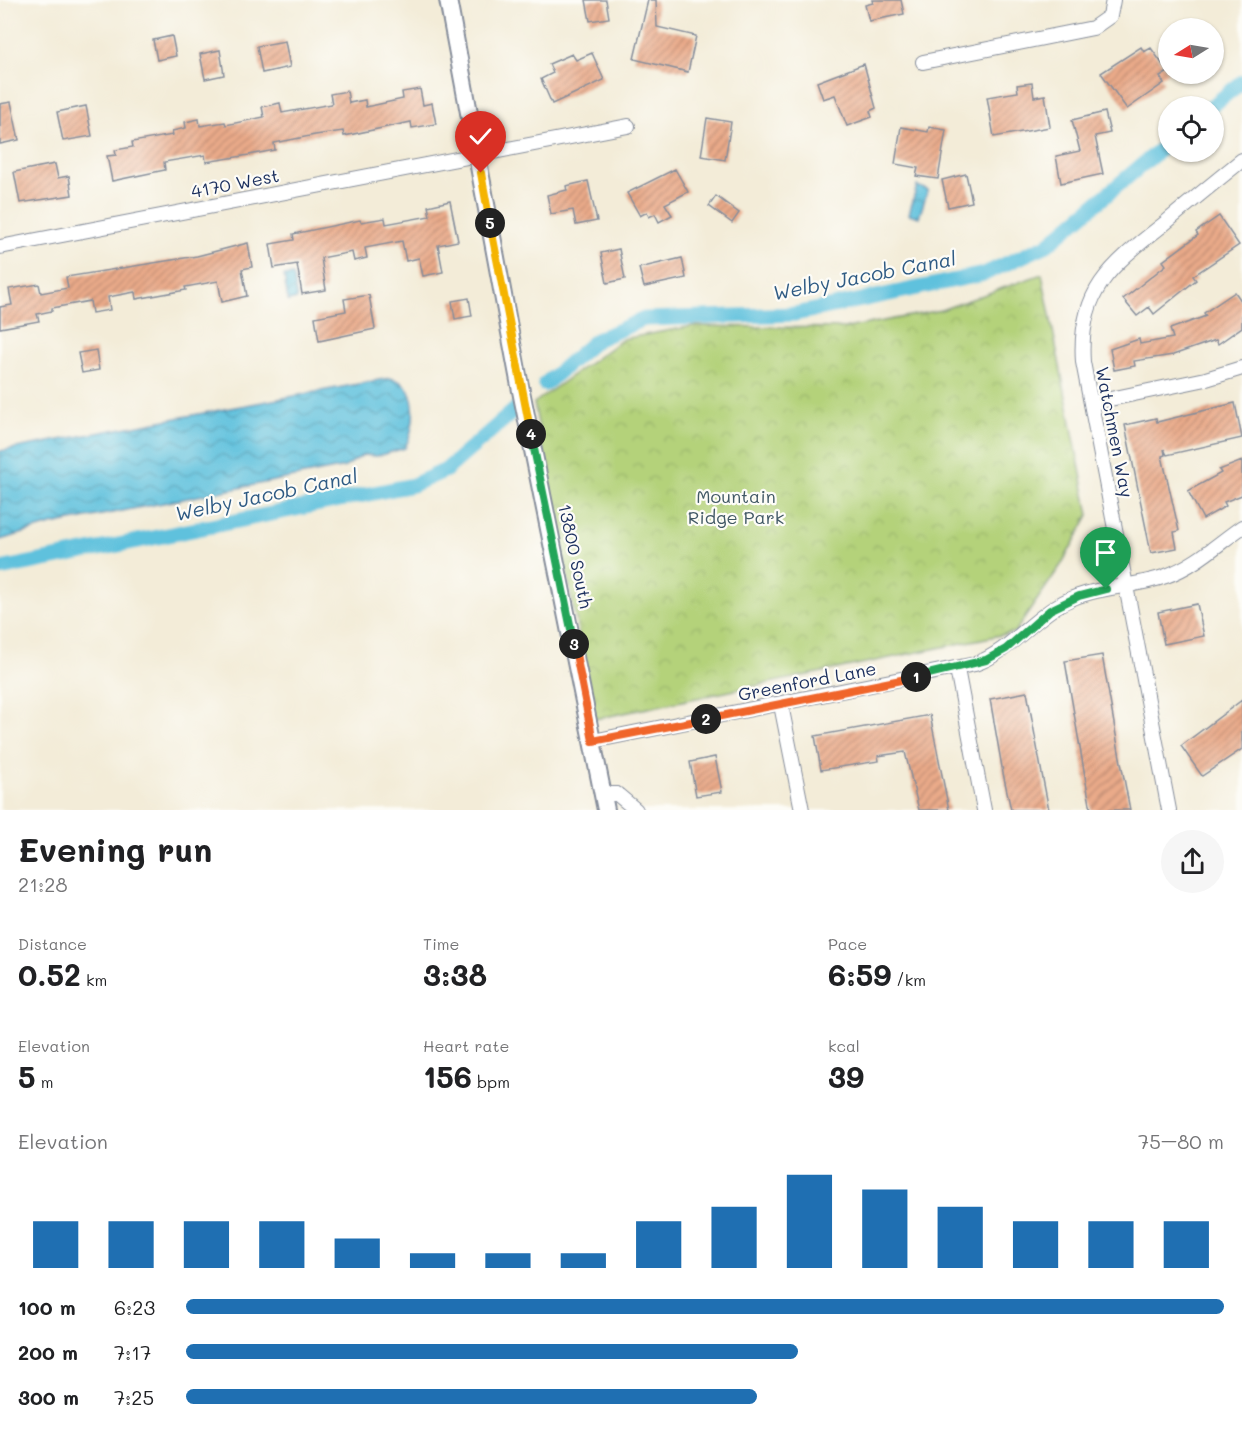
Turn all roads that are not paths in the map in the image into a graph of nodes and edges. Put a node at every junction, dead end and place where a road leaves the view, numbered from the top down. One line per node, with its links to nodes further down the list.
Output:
1 (448, 0): 5 (street, 13800 South)
2 (1113, 0): 3 (street)
3 (923, 62)
4 (628, 126): 5 (street, 4170 West)
5 (477, 154): 7 (street, 4170 West); 14 (street, 13800 South)
6 (1242, 160): 9 (street, Watchmen Way)
7 (0, 247)
8 (1242, 368): 9 (street)
9 (1091, 403): 11 (street, Watchmen Way)
10 (1242, 527): 11 (street, Greenford Lane)
11 (1126, 586): 12 (street, Greenford Lane); 19 (street, Watchmen Way)
12 (957, 669): 13 (street, Greenford Lane); 18 (street)
13 (781, 705): 14 (street, Greenford Lane); 17 (street)
14 (593, 741): 15 (street, 13800 South)
15 (605, 802): 16 (street)
16 (636, 810)
17 (802, 810)
18 (984, 810)
19 (1170, 810)

